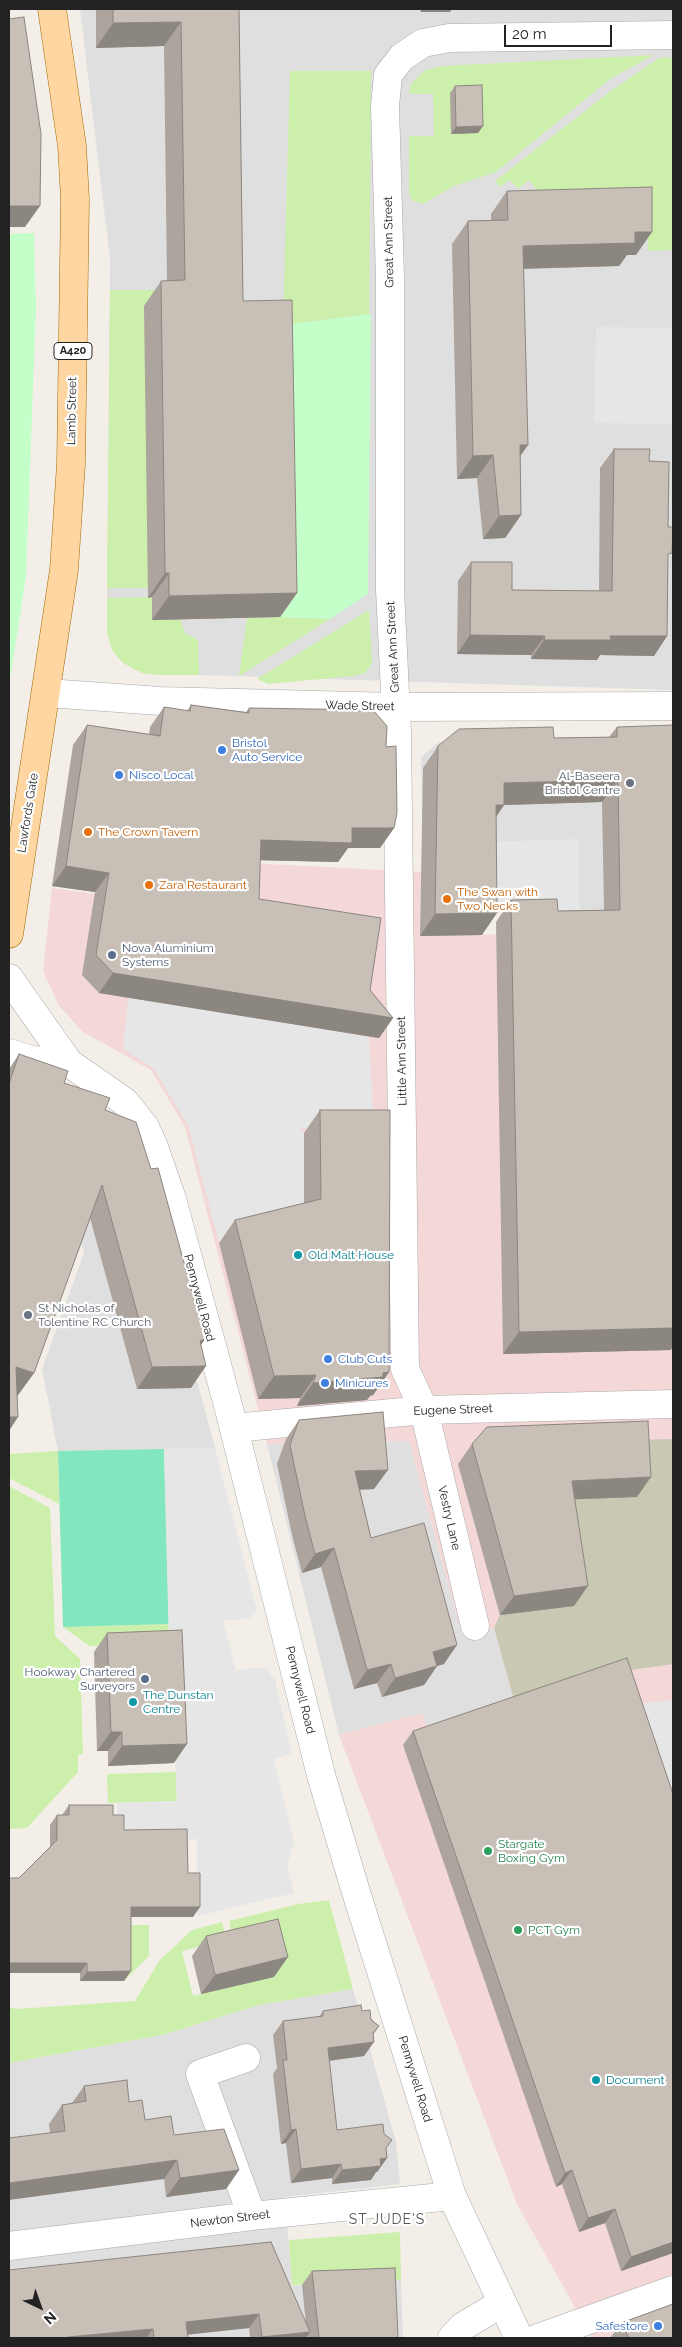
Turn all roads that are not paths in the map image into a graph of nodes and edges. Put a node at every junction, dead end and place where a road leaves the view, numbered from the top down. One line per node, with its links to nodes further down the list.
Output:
1 (52, 9): 3 (main road, Lamb Street / A420)
2 (673, 35): 5 (street, Great Ann Street)
3 (46, 693): 5 (street, Wade Street); 6 (main road, Lawfords Gate / A420)
4 (673, 706): 5 (street, Wade Street)
5 (396, 707): 11 (street, Little Ann Street)
6 (9, 934)
7 (9, 978): 9 (street, Pennywell Road)
8 (9, 1053): 9 (street)
9 (69, 1063): 12 (street, Pennywell Road)
10 (673, 1404): 11 (street, Eugene Street)
11 (424, 1410): 12 (street, Eugene Street); 13 (street, Vestry Lane)
12 (234, 1428): 15 (street, Pennywell Road)
13 (475, 1626)
14 (246, 2058): 16 (street)
15 (452, 2196): 16 (street, Newton Street); 19 (street, Pennywell Road)
16 (252, 2216): 17 (street, Newton Street)
17 (9, 2246)
18 (673, 2290): 22 (street)
19 (502, 2303): 20 (street); 21 (street, Pennywell Road)
20 (452, 2338)
21 (519, 2338)
22 (538, 2338)

